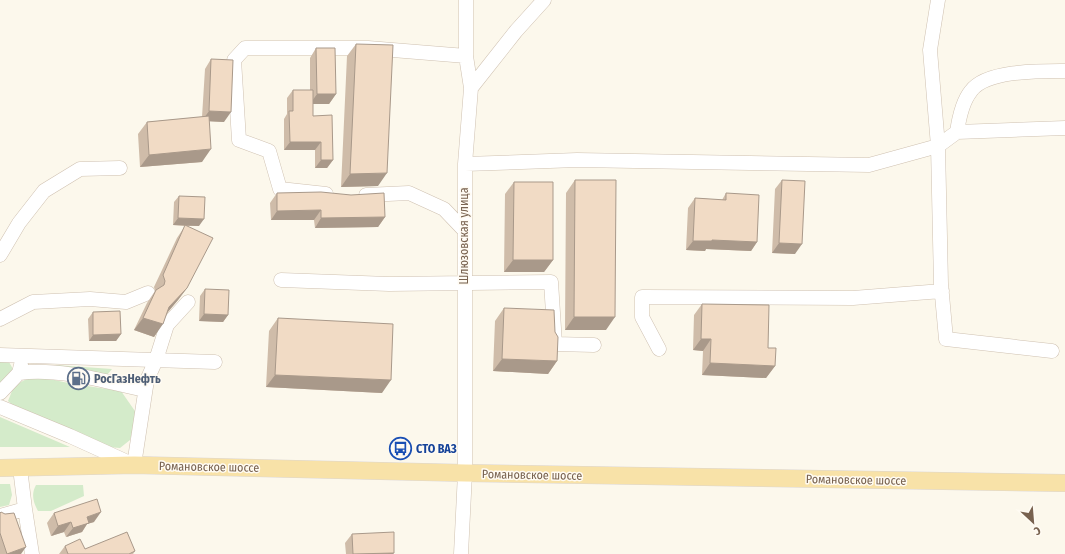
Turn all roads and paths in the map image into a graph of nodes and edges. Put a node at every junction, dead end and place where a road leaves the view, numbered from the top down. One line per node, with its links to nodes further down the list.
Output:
1 (466, 0): 4 (street, Шлюзовская улица)
2 (544, 0): 6 (street)
3 (938, 0): 9 (street)
4 (466, 56): 6 (street, Шлюзовская улица); 12 (street)
5 (1065, 71): 8 (street)
6 (471, 88): 10 (street, Шлюзовская улица)
7 (1065, 128): 8 (street)
8 (957, 132): 9 (street)
9 (938, 146): 10 (street); 18 (street)
10 (465, 164): 14 (street, Шлюзовская улица)
11 (120, 168): 15 (street)
12 (337, 195)
13 (352, 195): 14 (street)
14 (464, 231): 17 (street, Шлюзовская улица)
15 (0, 255)
16 (281, 280): 17 (street)
17 (464, 283): 22 (street); 35 (street, Шлюзовская улица)
18 (942, 291): 23 (street); 24 (street)
19 (148, 293): 21 (street)
20 (188, 302): 26 (street)
21 (0, 319)
22 (594, 345)
23 (659, 349)
24 (1052, 351)
25 (1, 355): 26 (street); 28 (street)
26 (156, 360): 27 (street); 29 (street)
27 (215, 362)
28 (19, 373): 29 (street); 30 (street)
29 (145, 390): 32 (street)
30 (0, 392)
31 (0, 408): 32 (street)
32 (134, 465): 34 (main road, Романовское шоссе); 35 (main road, Романовское шоссе)
33 (0, 468): 34 (main road, Романовское шоссе)
34 (20, 468): 37 (street)
35 (465, 474): 36 (main road, Романовское шоссе); 40 (street, Шлюзовская улица)
36 (1065, 483)
37 (25, 509): 38 (street); 39 (street)
38 (0, 516)
39 (32, 554)
40 (461, 554)

